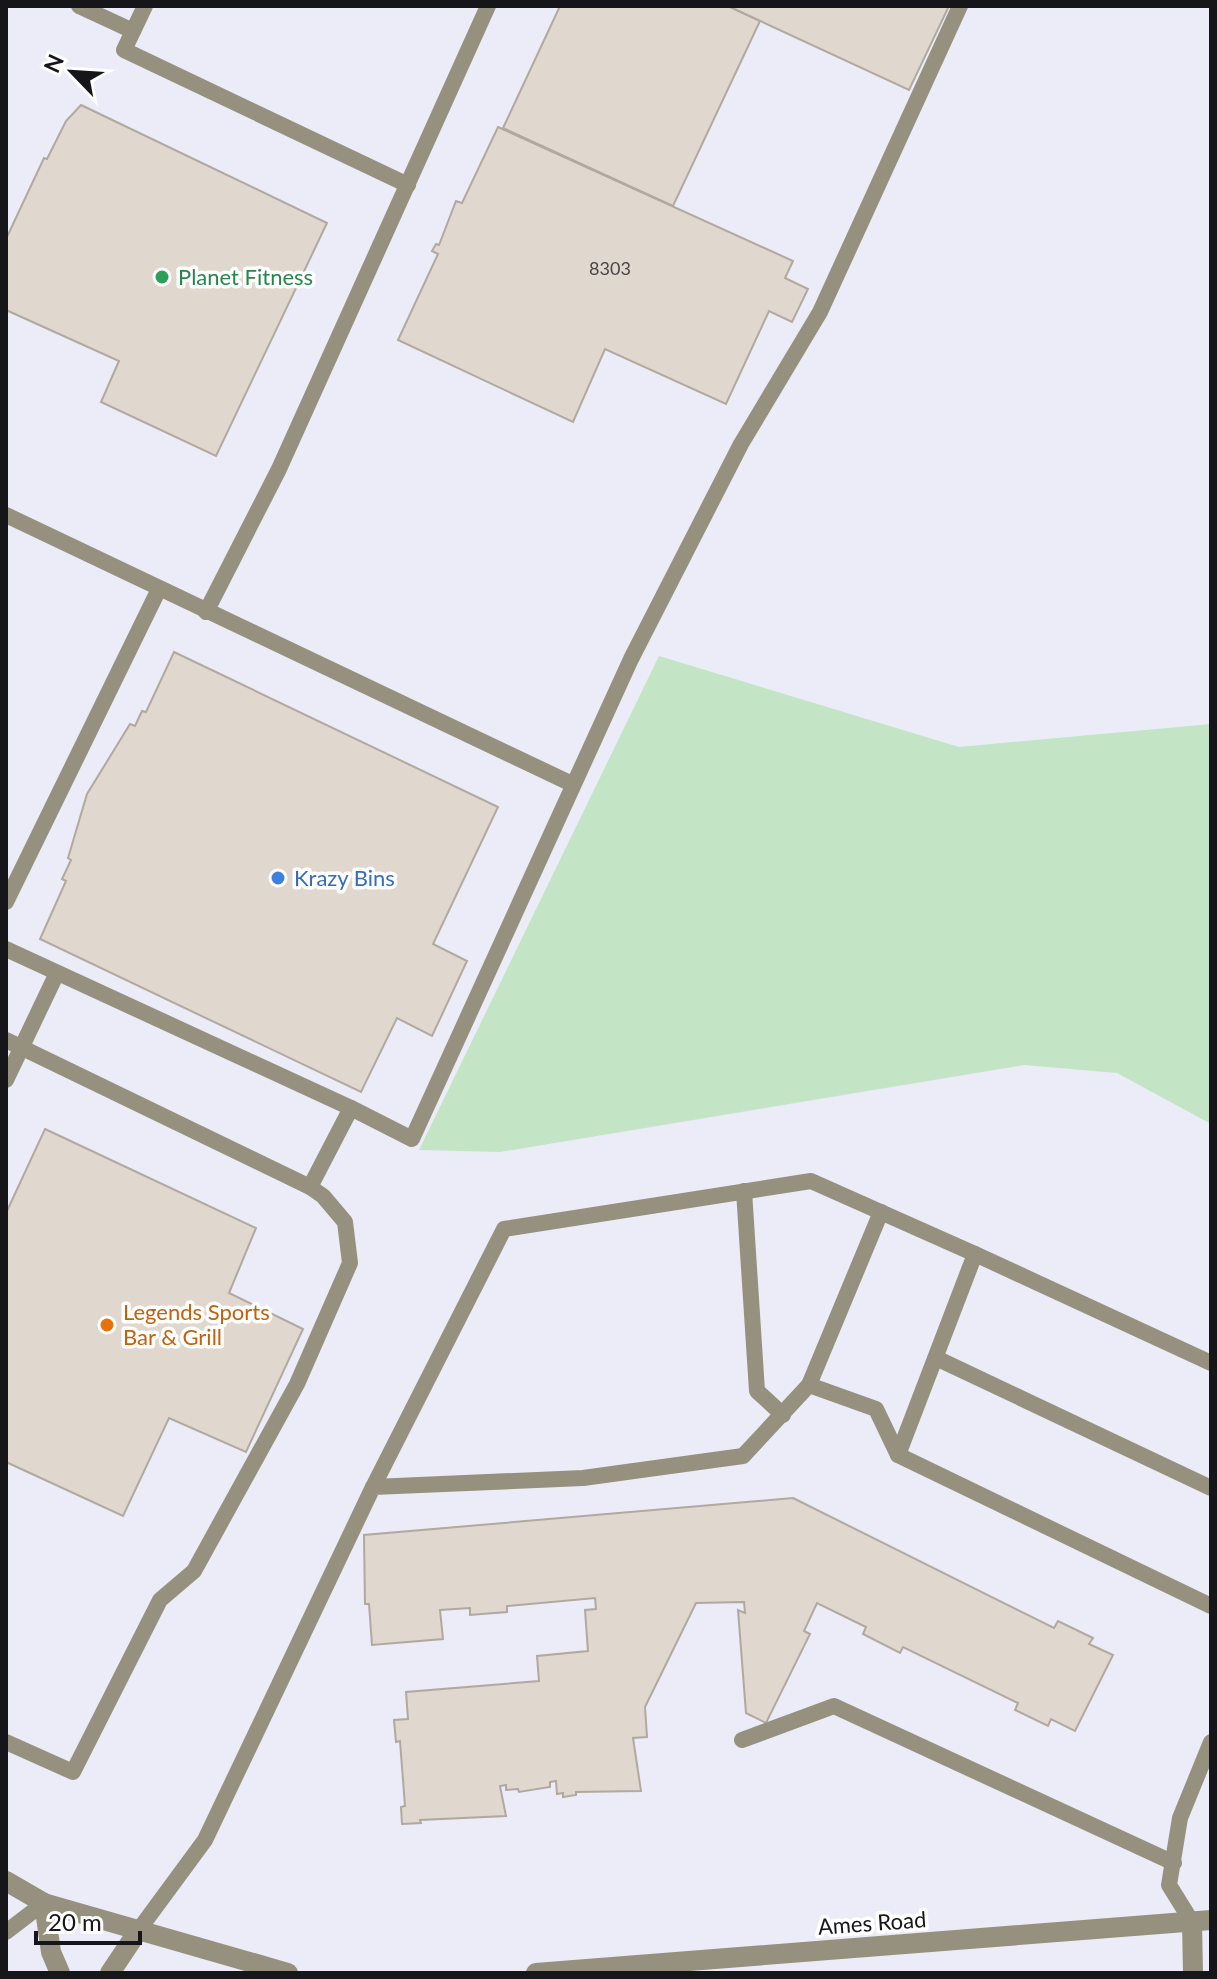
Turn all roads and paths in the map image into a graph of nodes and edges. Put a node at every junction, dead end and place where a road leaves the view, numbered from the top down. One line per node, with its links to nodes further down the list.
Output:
1 (79, 6): 5 (lane)
2 (145, 6): 5 (lane)
3 (488, 6): 6 (lane)
4 (960, 6): 10 (lane)
5 (133, 31): 6 (lane)
6 (408, 185): 9 (lane)
7 (6, 515): 8 (lane)
8 (159, 589): 9 (lane); 11 (lane)
9 (206, 612): 10 (lane)
10 (572, 784): 16 (lane)
11 (6, 902)
12 (6, 949): 13 (lane)
13 (57, 973): 14 (lane); 16 (lane)
14 (14, 1044): 15 (lane); 17 (lane)
15 (6, 1080)
16 (351, 1108): 17 (lane)
17 (310, 1187): 30 (lane)
18 (744, 1191): 19 (lane); 24 (lane); 26 (lane)
19 (881, 1212): 20 (lane); 23 (lane)
20 (975, 1254): 21 (lane); 22 (lane)
21 (936, 1358): 25 (lane); 27 (lane)
22 (1211, 1363)
23 (809, 1385): 24 (lane); 25 (lane)
24 (783, 1415): 26 (lane)
25 (898, 1455): 28 (lane)
26 (373, 1487): 36 (lane)
27 (1211, 1488)
28 (1211, 1606)
29 (742, 1740): 32 (lane)
30 (6, 1742)
31 (1209, 1750): 32 (lane)
32 (1174, 1863): 35 (lane)
33 (6, 1881): 34 (street)
34 (44, 1903): 36 (street); 37 (lane); 38 (street)
35 (1201, 1921): 41 (street, Ames Road); 42 (street)
36 (138, 1931): 39 (street); 40 (street)
37 (6, 1932)
38 (60, 1973)
39 (110, 1973)
40 (288, 1973)
41 (536, 1973)
42 (1193, 1973)

